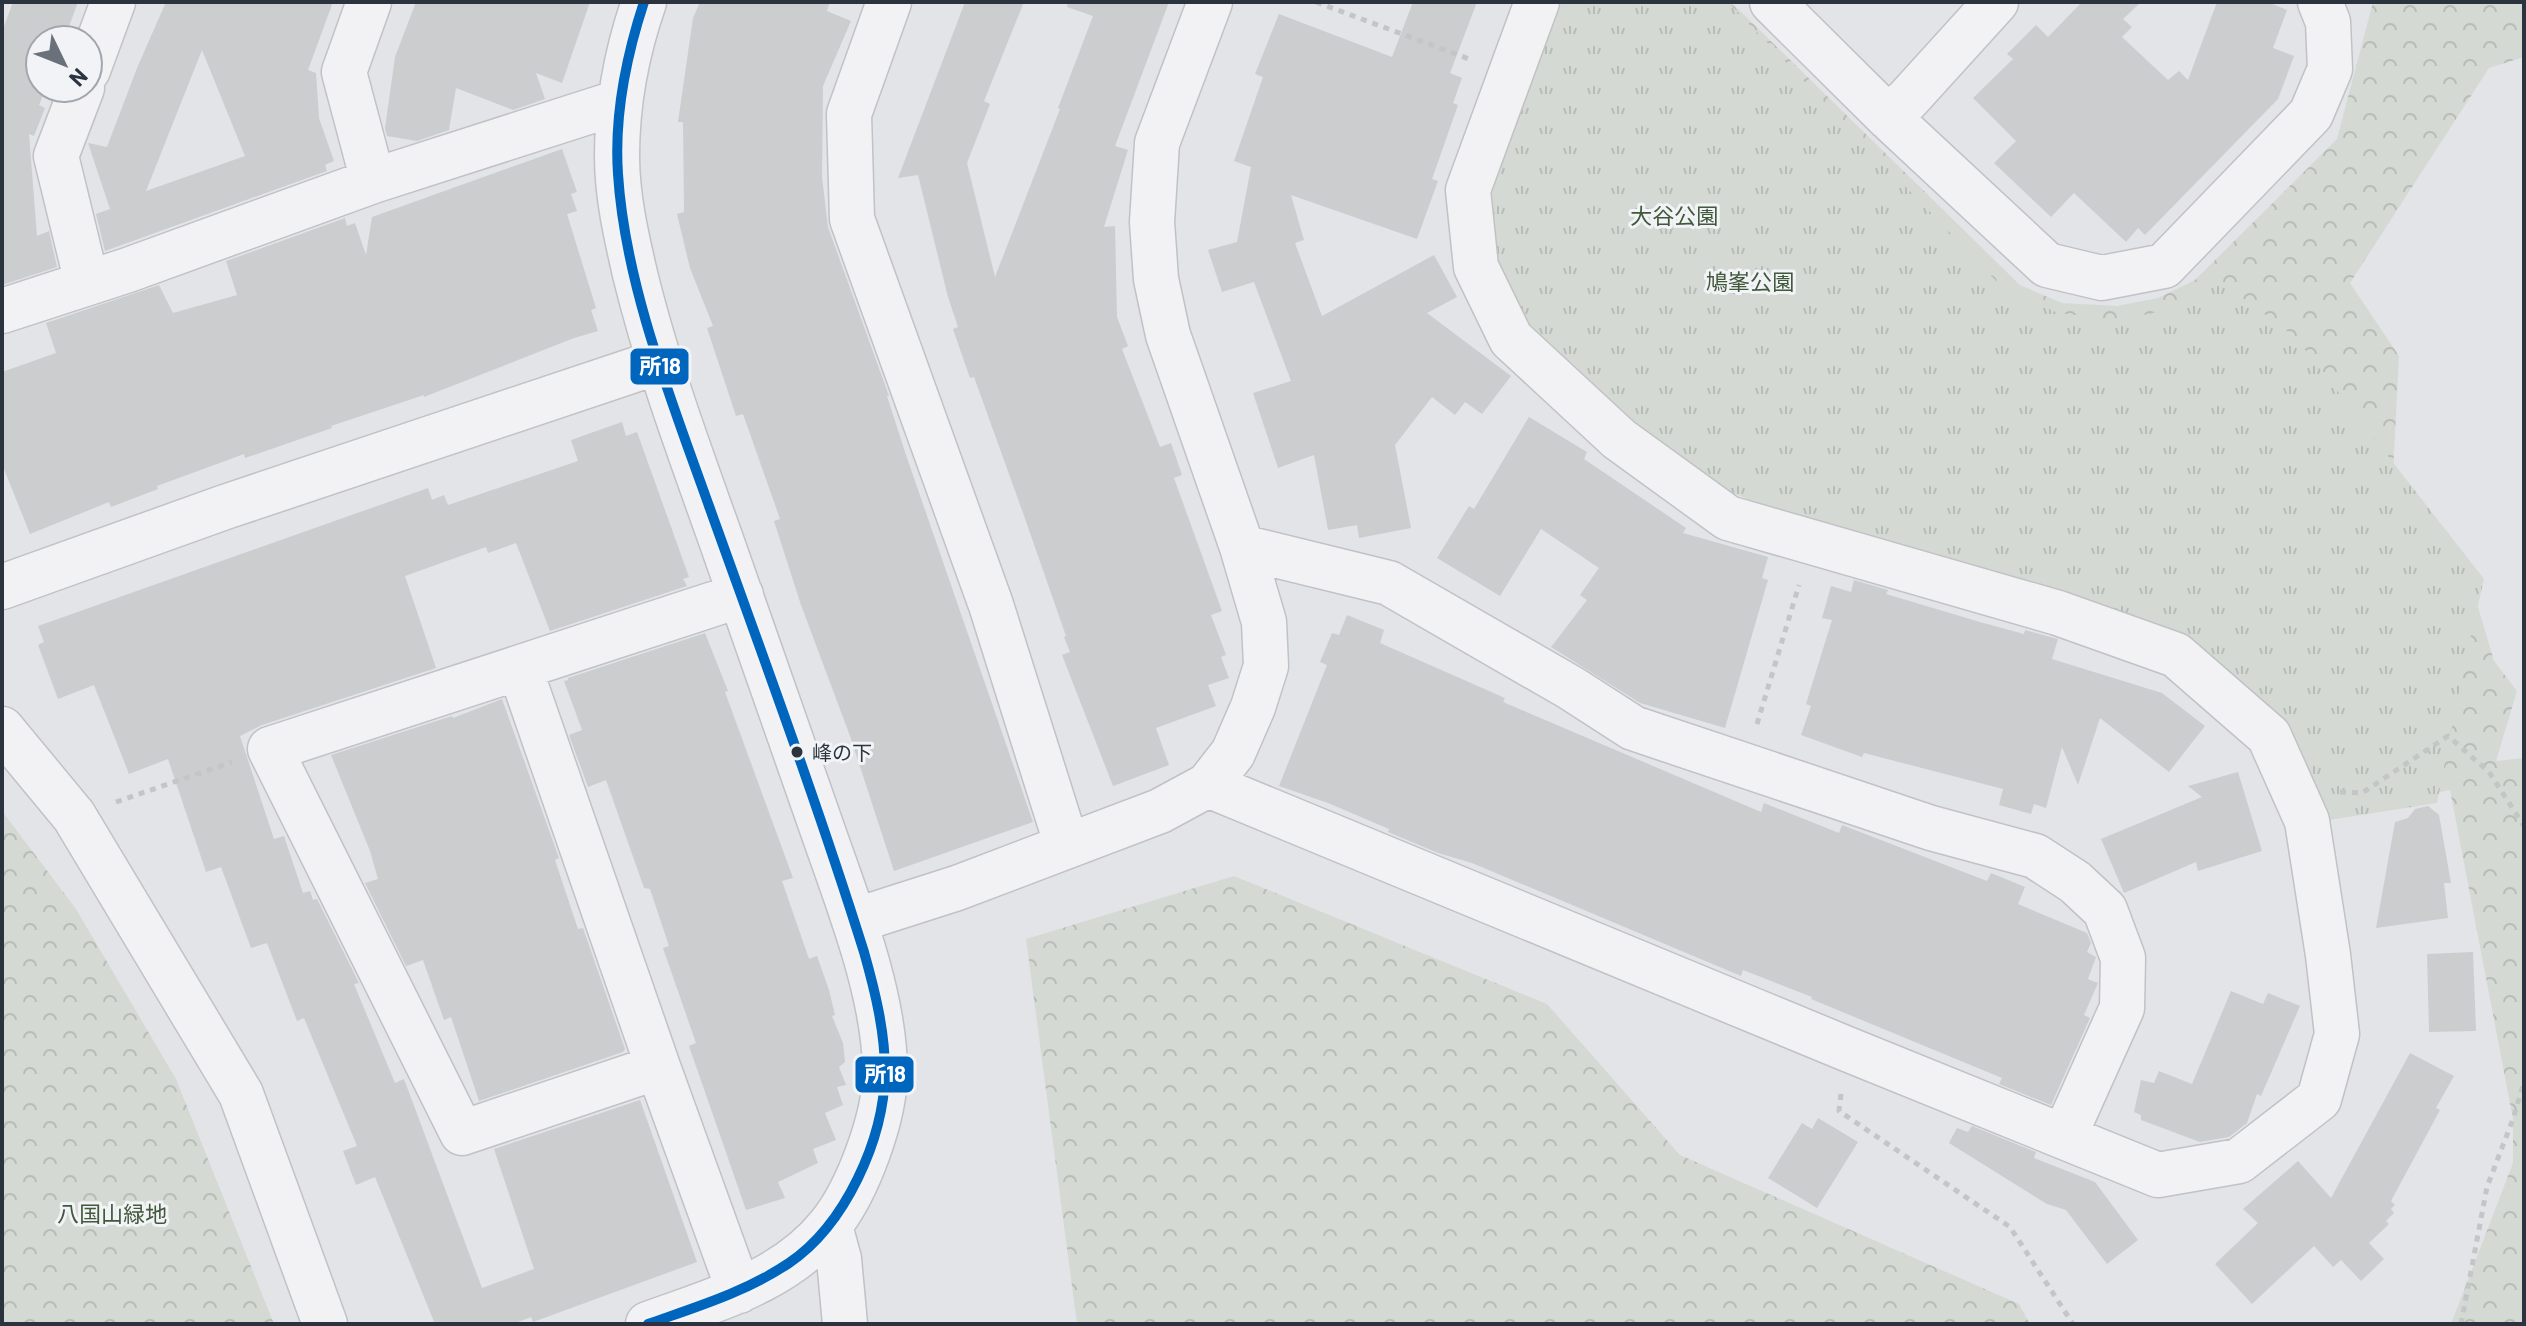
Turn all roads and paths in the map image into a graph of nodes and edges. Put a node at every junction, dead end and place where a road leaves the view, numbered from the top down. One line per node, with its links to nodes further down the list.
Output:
1 (113, 2): 11 (street)
2 (369, 2): 16 (street)
3 (644, 2): 13 (street)
4 (889, 2): 32 (street)
5 (1210, 2): 21 (street)
6 (1316, 2): 12 (path)
7 (1537, 2): 12 (street)
8 (1772, 2): 15 (street)
9 (1996, 2): 15 (street)
10 (2320, 2): 15 (street)
11 (104, 26)
12 (1509, 75): 20 (street)
13 (619, 102): 16 (street); 19 (street)
14 (76, 104): 17 (street)
15 (1888, 117)
16 (373, 181): 17 (street)
17 (87, 283): 18 (street)
18 (2, 311)
19 (658, 362): 22 (street); 23 (street)
20 (1812, 542): 27 (path); 30 (street)
21 (1242, 547): 27 (street); 28 (street)
22 (2, 587)
23 (741, 595): 24 (street); 33 (street)
24 (520, 669): 26 (street); 35 (street)
25 (2, 729): 40 (street)
26 (270, 749): 29 (path); 35 (street)
27 (1744, 766): 37 (street)
28 (1208, 785): 32 (street); 34 (street)
29 (106, 805)
30 (2307, 821): 31 (path); 37 (street)
31 (2524, 826)
32 (1067, 846): 33 (street)
33 (854, 921): 38 (street)
34 (1847, 1049): 37 (street); 43 (path)
35 (658, 1067): 39 (street)
36 (2524, 1082): 44 (path)
37 (2064, 1137)
38 (830, 1226): 39 (street); 42 (street)
39 (739, 1291): 41 (street)
40 (325, 1324)
41 (648, 1324)
42 (845, 1324)
43 (2073, 1324)
44 (2461, 1324)

